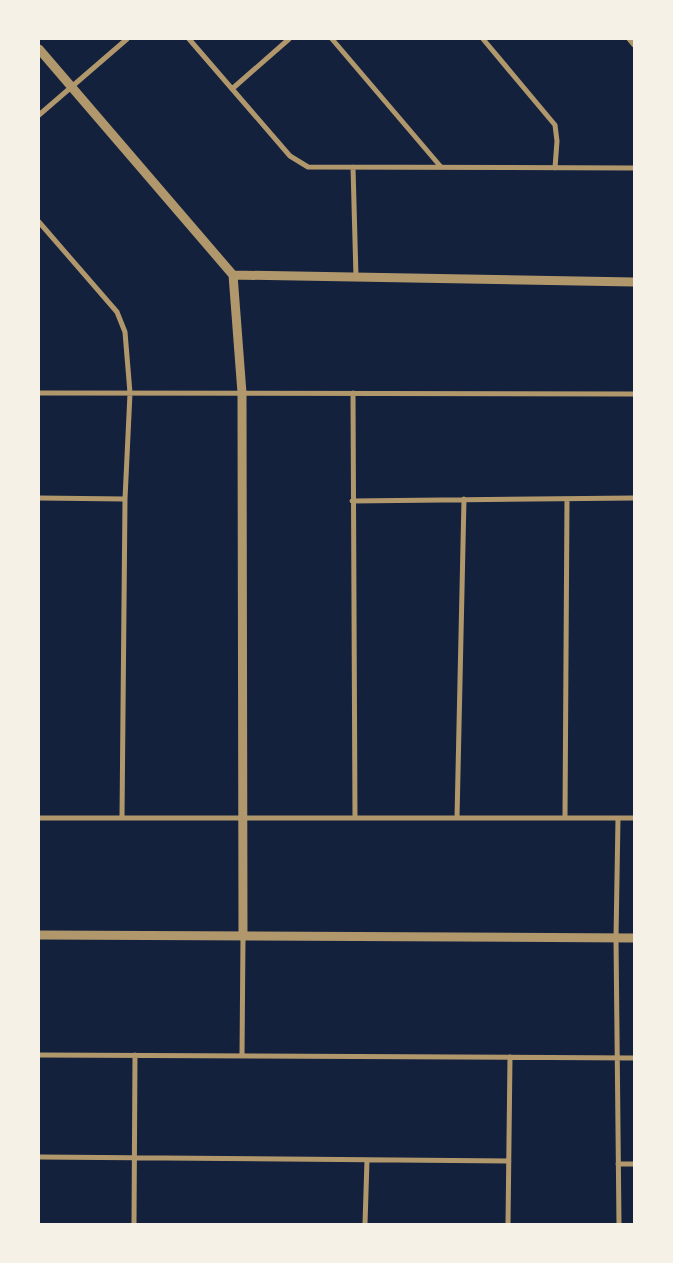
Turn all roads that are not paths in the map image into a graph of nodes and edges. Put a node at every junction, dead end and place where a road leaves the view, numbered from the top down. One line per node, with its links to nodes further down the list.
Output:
1 (127, 39): 9 (street)
2 (189, 39): 10 (street)
3 (289, 39): 10 (street)
4 (332, 39): 13 (street)
5 (483, 39): 14 (street)
6 (629, 39): 7 (street)
7 (634, 45)
8 (39, 49): 9 (street)
9 (72, 86): 11 (street); 17 (street)
10 (232, 89): 12 (street)
11 (39, 115)
12 (353, 167): 13 (street); 18 (street)
13 (442, 167): 14 (street)
14 (555, 168): 15 (street)
15 (634, 168)
16 (39, 222): 21 (street)
17 (233, 275): 18 (street); 22 (street)
18 (356, 277): 19 (street)
19 (634, 282)
20 (39, 393): 21 (street)
21 (130, 393): 22 (street); 27 (street)
22 (242, 393): 23 (street); 33 (street)
23 (353, 393): 24 (street); 30 (street)
24 (634, 394)
25 (39, 498): 27 (street)
26 (634, 498): 28 (street)
27 (125, 499): 32 (street)
28 (567, 499): 29 (street); 36 (street)
29 (464, 500): 30 (street); 35 (street)
30 (352, 501): 34 (street)
31 (39, 818): 32 (street)
32 (122, 818): 33 (street)
33 (242, 818): 34 (street); 40 (street)
34 (355, 818): 35 (street)
35 (457, 818): 36 (street)
36 (565, 818): 37 (street)
37 (618, 818): 38 (street); 41 (street)
38 (634, 818)
39 (39, 935): 40 (street)
40 (243, 937): 41 (street); 45 (street)
41 (616, 938): 42 (street); 47 (street)
42 (634, 938)
43 (39, 1055): 44 (street)
44 (135, 1055): 45 (street); 50 (street)
45 (242, 1056): 46 (street)
46 (510, 1057): 47 (street); 52 (street)
47 (618, 1058): 48 (street); 53 (street)
48 (634, 1058)
49 (39, 1157): 50 (street)
50 (134, 1158): 51 (street); 55 (street)
51 (367, 1160): 52 (street); 56 (street)
52 (509, 1161): 57 (street)
53 (618, 1164): 54 (street); 58 (street)
54 (634, 1164)
55 (134, 1224)
56 (365, 1224)
57 (508, 1224)
58 (619, 1224)

